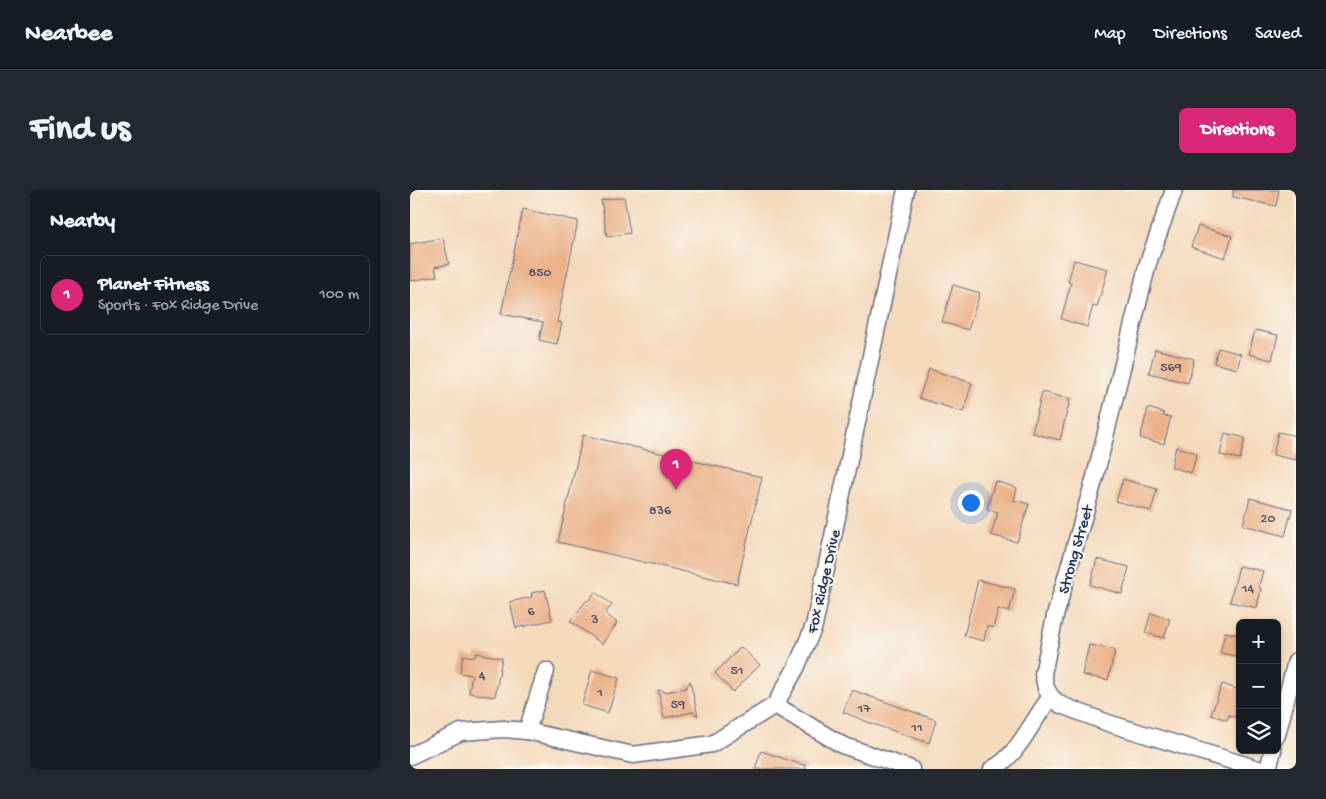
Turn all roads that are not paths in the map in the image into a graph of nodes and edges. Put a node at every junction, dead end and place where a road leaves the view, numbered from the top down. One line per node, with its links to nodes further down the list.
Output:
1 (906, 190): 6 (street, Fox Ridge Drive)
2 (1174, 190): 5 (street, Strong Street)
3 (1296, 661): 7 (street)
4 (546, 672): 8 (street)
5 (1051, 697): 12 (street); 13 (street)
6 (775, 705): 11 (street, Fox Ridge Drive); 14 (street)
7 (1281, 719)
8 (527, 730): 10 (street, Fox Ridge Drive); 11 (street, Fox Ridge Drive)
9 (1272, 754): 15 (street)
10 (410, 756)
11 (632, 762)
12 (994, 768)
13 (1252, 768)
14 (911, 769)
15 (1268, 769)

